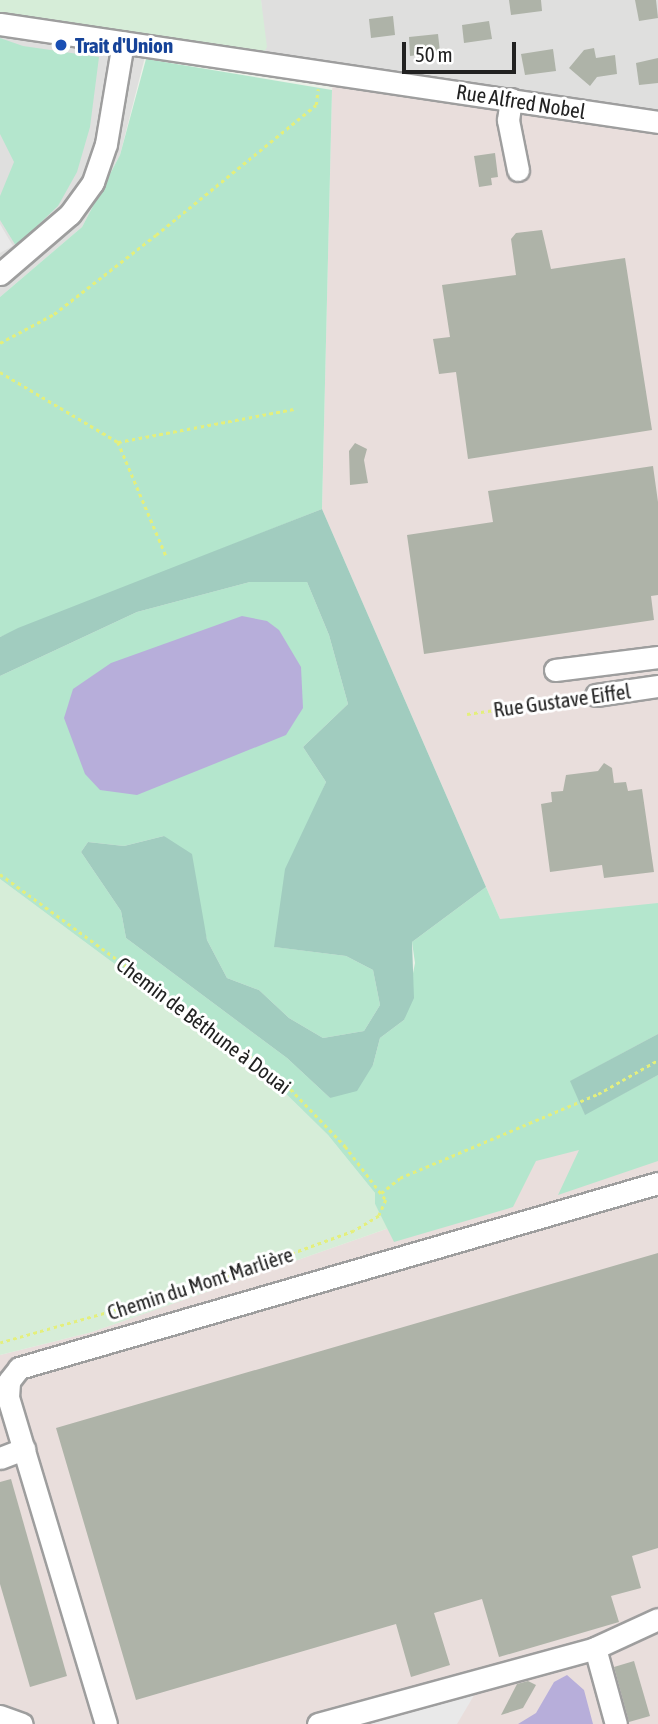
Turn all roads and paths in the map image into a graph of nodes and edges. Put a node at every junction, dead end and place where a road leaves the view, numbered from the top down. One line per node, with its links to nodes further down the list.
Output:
1 (0, 24): 2 (street, Rue Alfred Nobel)
2 (123, 42): 3 (street, Rue Alfred Nobel); 7 (street)
3 (320, 70): 4 (street, Rue Alfred Nobel); 8 (path)
4 (511, 99): 5 (street, Rue Alfred Nobel); 6 (street)
5 (658, 122)
6 (518, 170)
7 (0, 274)
8 (0, 343)
9 (0, 372): 11 (path)
10 (294, 409): 11 (path)
11 (118, 442): 12 (path)
12 (167, 558)
13 (658, 657): 14 (street)
14 (555, 670)
15 (658, 686): 16 (street, Rue Gustave Eiffel)
16 (596, 695): 17 (path, Rue Gustave Eiffel)
17 (467, 714)
18 (0, 874): 21 (path, Chemin de Béthune à Douai)
19 (658, 1060): 21 (path)
20 (658, 1183): 24 (street)
21 (381, 1193): 22 (path, Chemin de Béthune à Douai)
22 (386, 1200): 23 (path, Chemin du Mont Marlière)
23 (0, 1343)
24 (24, 1449): 25 (street); 30 (street)
25 (0, 1458)
26 (658, 1619): 27 (street)
27 (595, 1648): 31 (street); 32 (street)
28 (0, 1717): 29 (street)
29 (22, 1724)
30 (106, 1724)
31 (318, 1724)
32 (616, 1724)

